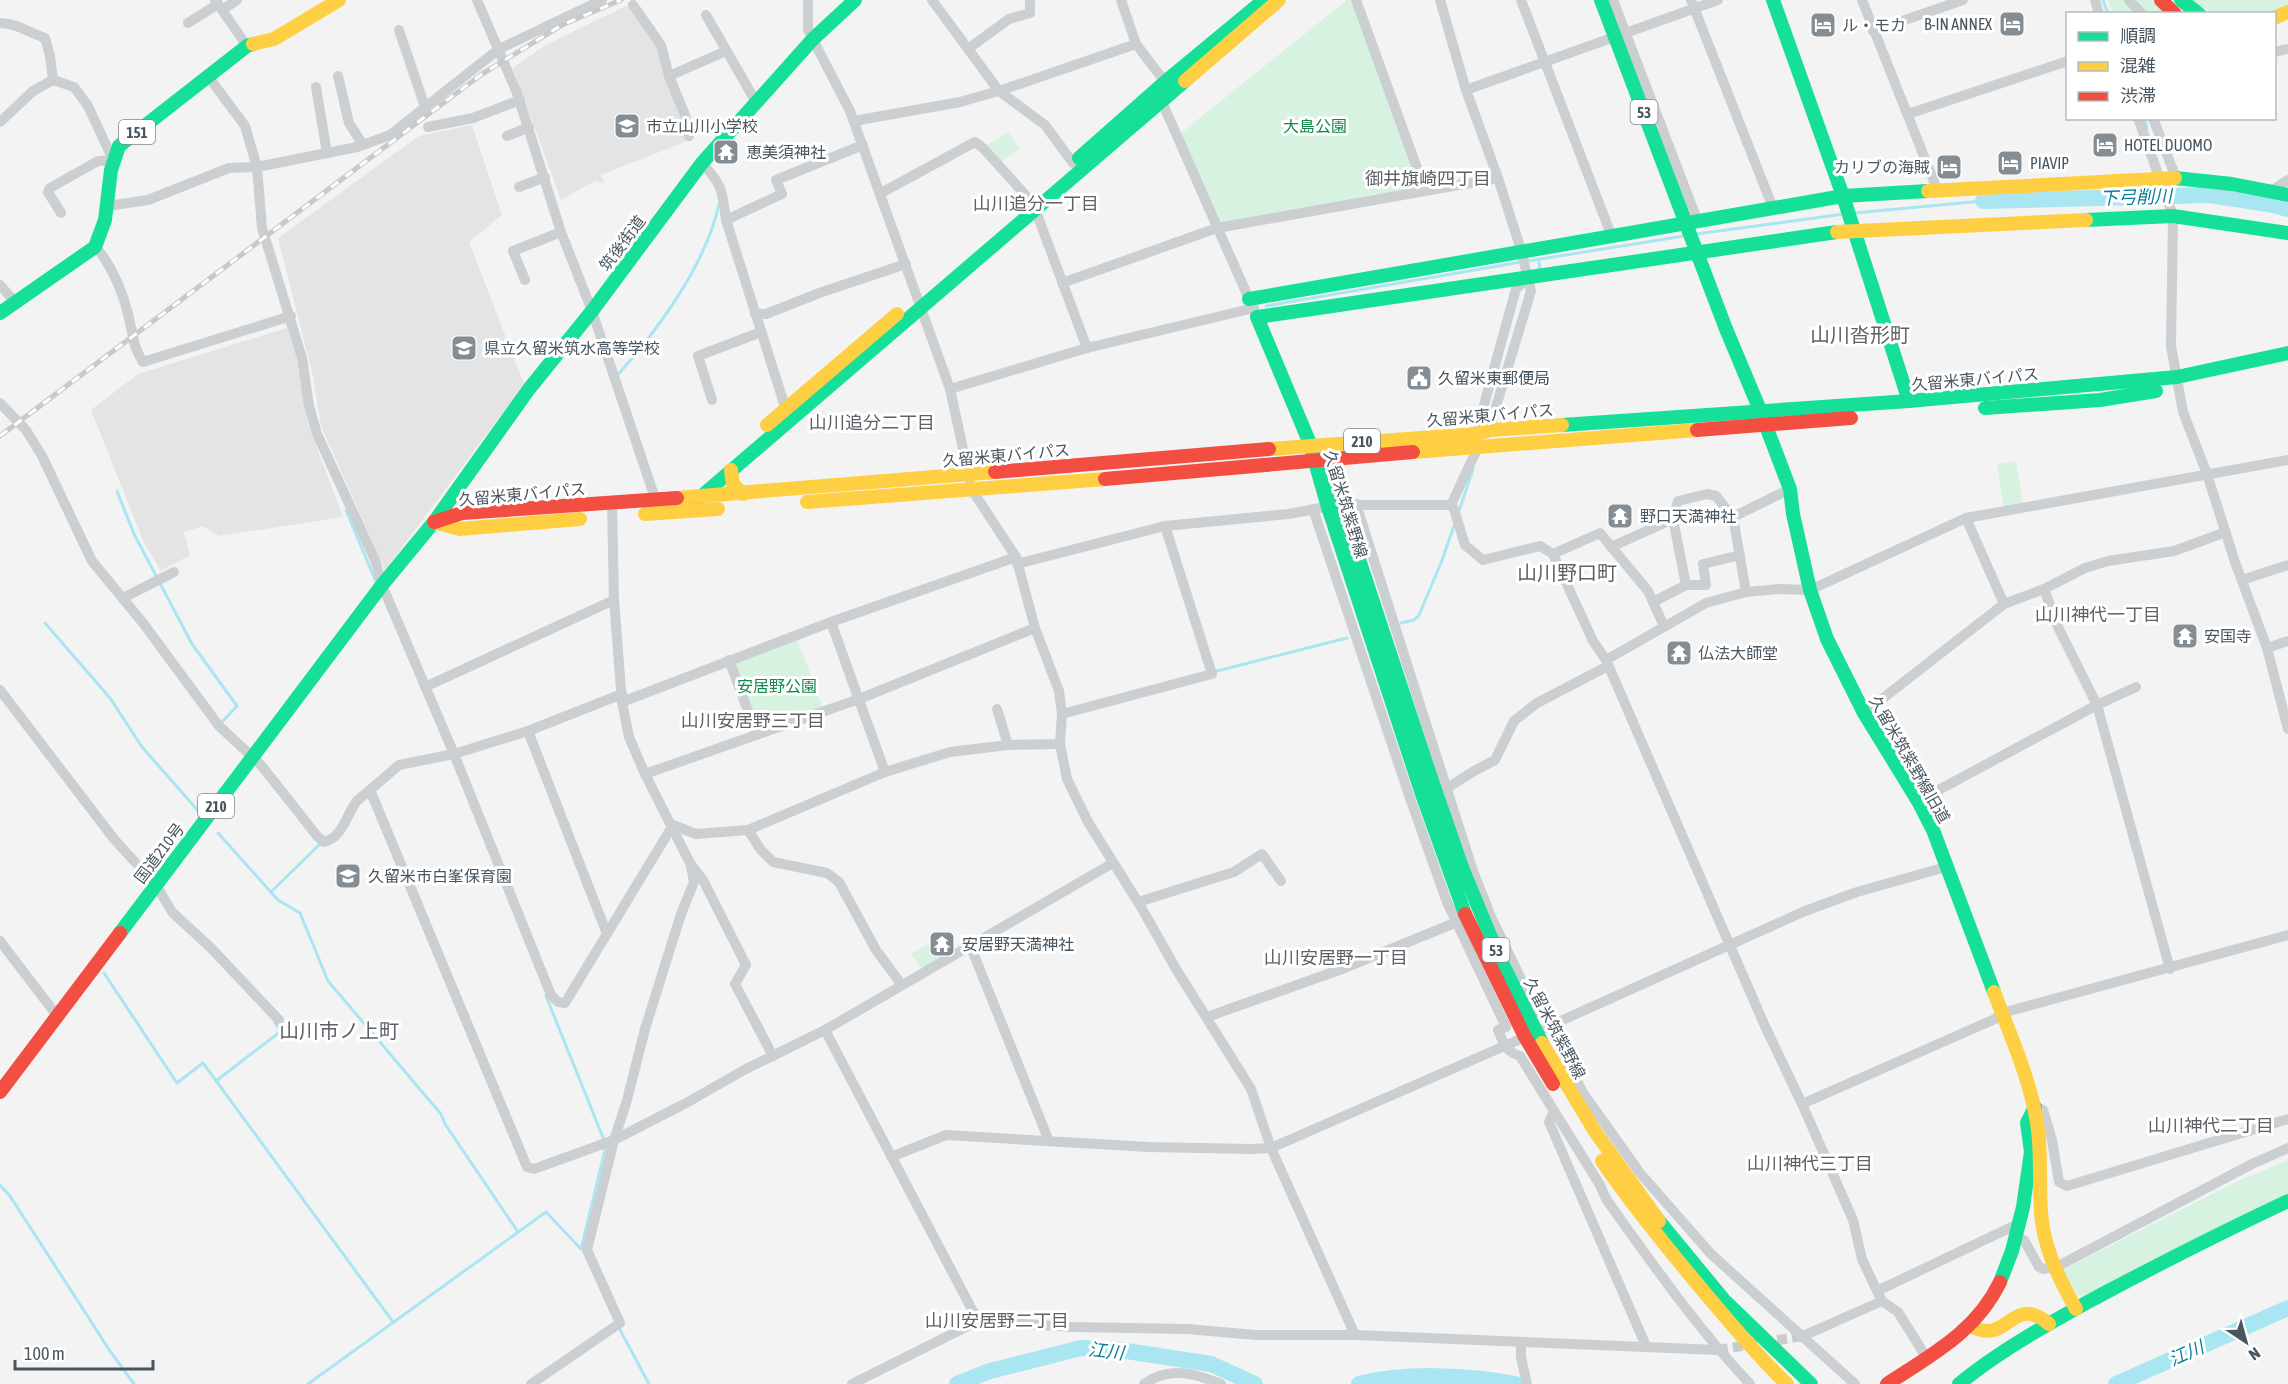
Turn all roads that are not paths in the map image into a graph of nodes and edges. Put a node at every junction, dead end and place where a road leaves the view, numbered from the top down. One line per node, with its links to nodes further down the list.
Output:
1 (237, 0): 25 (street)
2 (339, 0): 38 (main road, 151)
3 (477, 0): 39 (street)
4 (602, 0): 39 (street)
5 (808, 0): 36 (street)
6 (855, 0): 36 (main road, 筑後街道)
7 (932, 0): 40 (street)
8 (1029, 0): 40 (street)
9 (1121, 0): 37 (street)
10 (1279, 0): 54 (main road)
11 (1356, 0): 79 (street)
12 (1440, 0): 50 (street)
13 (1521, 0): 42 (street)
14 (1601, 0): 35 (main road, 53)
15 (1613, 0): 35 (street)
16 (1718, 0): 24 (street)
17 (1773, 0): 83 (main road)
18 (1862, 0): 34 (street)
19 (1963, 0): 34 (street)
20 (2129, 0): 27 (street)
21 (2161, 0): 28 (main road)
22 (2181, 0): 29 (main road)
23 (1260, 1): 48 (main road)
24 (1692, 4): 35 (street); 86 (street)
25 (218, 5): 32 (street); 38 (street)
26 (633, 5): 46 (street)
27 (2140, 12)
28 (2173, 12)
29 (2196, 12)
30 (706, 15): 41 (street)
31 (0, 23): 47 (street)
32 (188, 23)
33 (399, 30): 55 (street)
34 (1873, 31): 56 (street)
35 (1620, 35): 42 (street); 90 (main road, 53)
36 (813, 39): 53 (main road, 筑後街道); 59 (street)
37 (1136, 44): 48 (street); 51 (street)
38 (247, 46): 44 (main road, 151)
39 (499, 49): 52 (street); 55 (street)
40 (968, 49): 51 (street)
41 (726, 51): 46 (street); 53 (street)
42 (1545, 62): 50 (street); 95 (street)
43 (2066, 62): 56 (street)
44 (208, 76): 68 (main road, 151); 71 (street)
45 (338, 76): 65 (street)
46 (669, 76): 64 (street)
47 (53, 80): 60 (street); 68 (street)
48 (1166, 82): 54 (street); 70 (main road)
49 (316, 87): 67 (street)
50 (1466, 90): 73 (street)
51 (999, 91): 59 (street); 70 (street)
52 (520, 100): 61 (street); 62 (street)
53 (756, 102): 69 (main road, 筑後街道)
54 (1162, 102): 84 (main road); 91 (street)
55 (425, 107): 65 (street)
56 (1908, 114): 78 (street)
57 (2139, 120): 75 (street)
58 (2154, 120): 74 (street)
59 (854, 121): 66 (street)
60 (0, 122)
61 (428, 127)
62 (529, 127): 63 (street); 72 (street)
63 (507, 136)
64 (689, 136)
65 (363, 145): 67 (street)
66 (863, 145): 81 (street); 89 (street)
67 (327, 153): 71 (street)
68 (112, 160): 85 (main road, 151); 87 (street)
69 (702, 163): 89 (street); 107 (main road, 筑後街道)
70 (1074, 163): 84 (main road)
71 (257, 167): 85 (street); 110 (street)
72 (545, 177): 77 (street); 93 (street)
73 (1498, 178): 79 (street); 97 (street)
74 (2176, 178): 75 (main road); 80 (main road)
75 (2160, 179): 78 (main road); 88 (street)
76 (2288, 180): 80 (street)
77 (519, 187)
78 (1937, 189): 83 (main road)
79 (1425, 190): 91 (street)
80 (2271, 191): 82 (main road)
81 (881, 193): 84 (street); 99 (street)
82 (2288, 195)
83 (1843, 196): 86 (main road); 92 (main road)
84 (1032, 205): 102 (street); 105 (main road)
85 (107, 206): 96 (main road, 151)
86 (1773, 208): 90 (main road)
87 (61, 213)
88 (2173, 216): 92 (main road); 94 (main road); 115 (street)
89 (726, 220): 109 (street)
90 (1693, 223): 95 (main road); 98 (main road, 53)
91 (1217, 228): 102 (street); 106 (street)
92 (1853, 230): 98 (main road); 118 (main road)
93 (561, 231): 101 (street); 107 (street)
94 (2288, 233)
95 (1612, 237): 97 (main road)
96 (95, 246): 104 (main road); 110 (street)
97 (1521, 250): 100 (street); 106 (main road)
98 (1696, 250): 100 (main road); 120 (main road, 53)
99 (906, 264): 105 (street); 109 (street)
100 (1527, 278): 106 (main road); 123 (street); 124 (street)
101 (525, 280)
102 (1062, 283): 112 (street)
103 (0, 285): 104 (street)
104 (14, 301): 108 (main road)
105 (920, 301): 116 (street); 121 (main road)
106 (1253, 308): 112 (street); 126 (main road)
107 (592, 310): 135 (street); 146 (main road, 筑後街道)
108 (0, 314)
109 (755, 314): 111 (street)
110 (291, 316): 156 (street)
111 (761, 332): 117 (street); 121 (street)
112 (1087, 348): 116 (street)
113 (2288, 353): 115 (main road, 久留米東バイパス / 210)
114 (2288, 367): 115 (main road, 久留米東バイパス / 210)
115 (2178, 383): 118 (main road, 久留米東バイパス / 210); 122 (main road, 久留米東バイパス / 210); 129 (street)
116 (950, 389): 130 (street)
117 (712, 400)
118 (1909, 401): 120 (main road, 久留米東バイパス / 210)
119 (0, 403): 161 (street)
120 (1761, 411): 122 (main road, 53); 123 (main road, 久留米東バイパス / 210)
121 (788, 414): 128 (main road); 133 (main road)
122 (1766, 426): 125 (main road, 久留米東バイパス / 210); 131 (main road, 久留米筑紫野線旧道)
123 (1491, 430): 124 (main road, 久留米東バイパス / 210); 125 (street)
124 (1476, 434): 126 (main road, 久留米東バイパス / 210)
125 (1477, 448): 126 (main road, 久留米東バイパス / 210); 138 (street)
126 (1317, 455): 130 (main road, 久留米東バイパス / 210); 132 (main road, 久留米東バイパス / 210); 137 (main road, 久留米筑紫野線 / 53); 139 (main road, 久留米筑紫野線 / 53)
127 (2288, 460): 129 (street)
128 (731, 470): 133 (main road); 134 (main road)
129 (2207, 474): 144 (street); 148 (street)
130 (968, 475): 132 (street); 134 (main road, 久留米東バイパス / 210)
131 (1791, 489): 143 (street); 159 (main road, 久留米筑紫野線旧道)
132 (972, 490): 136 (main road, 久留米東バイパス / 210); 152 (street)
133 (693, 497): 134 (main road, 久留米東バイパス / 210); 135 (main road, 久留米東バイパス / 210); 142 (main road)
134 (745, 500): 142 (main road, 久留米東バイパス / 210)
135 (656, 501): 140 (main road, 久留米東バイパス / 210)
136 (794, 503)
137 (1349, 505): 138 (street); 190 (street); 192 (main road, 久留米筑紫野線 / 53)
138 (1450, 505): 150 (street)
139 (1328, 507): 141 (street); 192 (main road, 久留米筑紫野線 / 53)
140 (613, 510): 142 (main road, 久留米東バイパス / 210); 146 (main road, 久留米東バイパス / 210); 162 (street)
141 (1313, 510): 147 (street); 192 (street)
142 (687, 512)
143 (1733, 517): 145 (street); 151 (street)
144 (1966, 518): 159 (street); 164 (street)
145 (1673, 519): 149 (street); 157 (street)
146 (434, 522): 156 (main road, 国道210号 / 210)
147 (1165, 526): 152 (street); 180 (street)
148 (2226, 532): 155 (street); 158 (street)
149 (1611, 547): 150 (street); 163 (street)
150 (1553, 554): 171 (street)
151 (1740, 555): 157 (street); 160 (street)
152 (1016, 560): 165 (street); 167 (street)
153 (2288, 565): 155 (street)
154 (174, 572): 161 (street)
155 (2242, 580): 169 (street)
156 (382, 585): 172 (street); 187 (main road, 国道210号 / 210)
157 (1686, 585): 163 (street)
158 (2044, 589): 164 (street); 177 (street)
159 (1810, 590): 160 (street); 179 (main road, 久留米筑紫野線旧道)
160 (1746, 592): 166 (street)
161 (123, 598): 187 (street)
162 (614, 600): 172 (street); 175 (street)
163 (1653, 602): 166 (street)
164 (2004, 604): 179 (street)
165 (831, 622): 170 (street); 176 (street)
166 (1664, 626): 171 (street)
167 (1035, 628): 176 (street); 180 (street)
168 (2288, 641): 169 (street)
169 (2267, 648): 181 (street)
170 (729, 660): 175 (street); 183 (street)
171 (1607, 663): 190 (street); 207 (street)
172 (425, 687): 186 (street)
173 (2136, 687): 177 (street)
174 (0, 690): 200 (street)
175 (622, 698): 182 (street); 189 (street)
176 (859, 699): 183 (street); 188 (street)
177 (2097, 705): 193 (street); 208 (street)
178 (997, 709): 185 (street)
179 (1864, 713): 193 (main road, 久留米筑紫野線旧道)
180 (1062, 714): 184 (street)
181 (2288, 729)
182 (528, 731): 186 (street); 203 (street)
183 (757, 735): 189 (street)
184 (1060, 744): 185 (street); 197 (street)
185 (1008, 745): 188 (street)
186 (454, 753): 191 (street); 203 (street)
187 (253, 758): 191 (street); 200 (main road, 国道210号 / 210)
188 (885, 772): 195 (street)
189 (645, 774): 194 (street)
190 (1448, 788): 192 (street); 214 (street)
191 (370, 790): 224 (street)
192 (1423, 798): 202 (street); 216 (main road, 久留米筑紫野線 / 53)
193 (1918, 801): 198 (main road, 久留米筑紫野線旧道)
194 (673, 825): 195 (street); 196 (street); 203 (street)
195 (748, 830): 209 (street)
196 (690, 863): 218 (street); 224 (street)
197 (1113, 863): 201 (street); 206 (street)
198 (1946, 867): 207 (street); 210 (main road, 久留米筑紫野線旧道)
199 (1281, 881): 201 (street)
200 (156, 885): 211 (main road, 国道210号 / 210); 213 (street)
201 (1138, 902): 212 (street)
202 (1457, 922): 212 (street); 217 (street)
203 (607, 934)
204 (2288, 935): 208 (street)
205 (0, 941): 211 (street)
206 (970, 945): 209 (street); 225 (street)
207 (1731, 945): 214 (street); 220 (street)
208 (2170, 969): 210 (street)
209 (902, 985): 215 (street)
210 (2001, 1013): 220 (street); 221 (main road, 久留米筑紫野線旧道)
211 (58, 1017): 219 (main road, 国道210号 / 210)
212 (1207, 1017): 226 (street)
213 (279, 1020)
214 (1557, 1022): 216 (street); 240 (street)
215 (825, 1030): 218 (street); 228 (street)
216 (1531, 1035): 217 (street); 251 (main road, 久留米筑紫野線 / 53); 252 (main road, 久留米筑紫野線 / 53)
217 (1505, 1046): 222 (street); 226 (street)
218 (773, 1056): 224 (street)
219 (0, 1092)
220 (1802, 1104): 234 (street)
221 (2035, 1107): 223 (street); 230 (main road); 235 (main road, 久留米筑紫野線旧道)
222 (1554, 1111): 242 (street); 243 (street)
223 (2288, 1119)
224 (614, 1140): 245 (street)
225 (1049, 1141): 226 (street); 228 (street)
226 (1271, 1148): 239 (street)
227 (2288, 1148): 232 (street)
228 (891, 1157): 236 (street)
229 (2288, 1202): 235 (main road)
230 (2020, 1223): 231 (main road); 234 (street)
231 (2015, 1238): 233 (street); 238 (main road)
232 (2062, 1264)
233 (2048, 1268)
234 (1880, 1296): 240 (street); 244 (street)
235 (2076, 1309): 237 (main road)
236 (978, 1321): 239 (street); 246 (street)
237 (2049, 1324): 238 (main road); 255 (main road)
238 (1971, 1326): 244 (main road)
239 (1355, 1335): 241 (street)
240 (1803, 1336): 253 (street)
241 (1521, 1342): 242 (street); 249 (street)
242 (1646, 1346): 243 (street)
243 (1718, 1350): 250 (street)
244 (1928, 1360): 254 (main road)
245 (531, 1384)
246 (852, 1384)
247 (1144, 1384): 248 (street)
248 (1221, 1384)
249 (1527, 1384)
250 (1750, 1384)
251 (1787, 1384)
252 (1811, 1384)
253 (1855, 1384)
254 (1887, 1384)
255 (1959, 1384)

